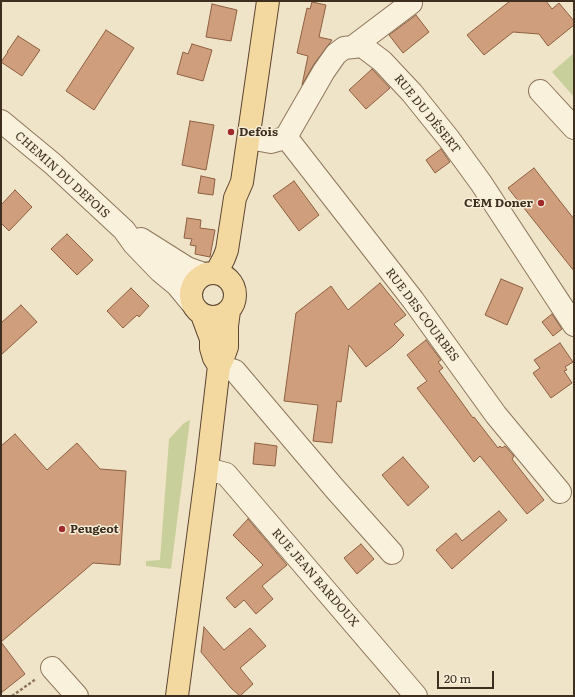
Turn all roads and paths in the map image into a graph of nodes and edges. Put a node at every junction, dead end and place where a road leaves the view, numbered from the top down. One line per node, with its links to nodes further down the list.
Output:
1 (268, 1): 8 (main road)
2 (411, 3): 3 (street)
3 (354, 46): 7 (street); 15 (street, RUE DU DÉSERT)
4 (540, 91): 6 (street)
5 (1, 121): 10 (street, CHEMIN DU DEFOIS)
6 (574, 128)
7 (286, 137): 8 (street); 18 (street, RUE DES COURBES)
8 (249, 138): 9 (main road)
9 (242, 182): 11 (main road); 12 (main road)
10 (124, 230): 11 (street, CHEMIN DU DEFOIS); 13 (street, CHEMIN DU DEFOIS)
11 (210, 274): 12 (main road); 13 (main road)
12 (233, 286): 14 (main road)
13 (196, 308): 14 (main road); 16 (main road)
14 (229, 311): 16 (main road)
15 (574, 325)
16 (219, 366): 17 (main road); 19 (street)
17 (207, 469): 23 (main road); 24 (street, RUE JEAN BARDOUX)
18 (560, 492)
19 (392, 553)
20 (52, 668): 21 (path); 22 (street)
21 (12, 696)
22 (76, 696)
23 (177, 696)
24 (416, 696)

